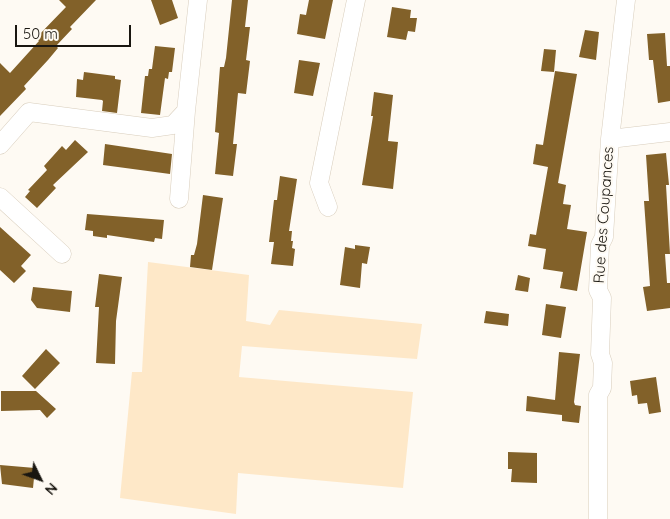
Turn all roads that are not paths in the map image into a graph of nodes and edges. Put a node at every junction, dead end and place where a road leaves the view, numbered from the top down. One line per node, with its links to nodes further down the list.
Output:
1 (198, 0): 4 (street)
2 (356, 0): 10 (street)
3 (626, 0): 6 (street, Rue des Coupances)
4 (186, 111): 7 (street); 9 (street)
5 (670, 132): 6 (street)
6 (610, 139): 12 (street, Rue des Coupances)
7 (0, 144)
8 (0, 197): 11 (street)
9 (179, 199)
10 (328, 207)
11 (62, 254)
12 (598, 519)

